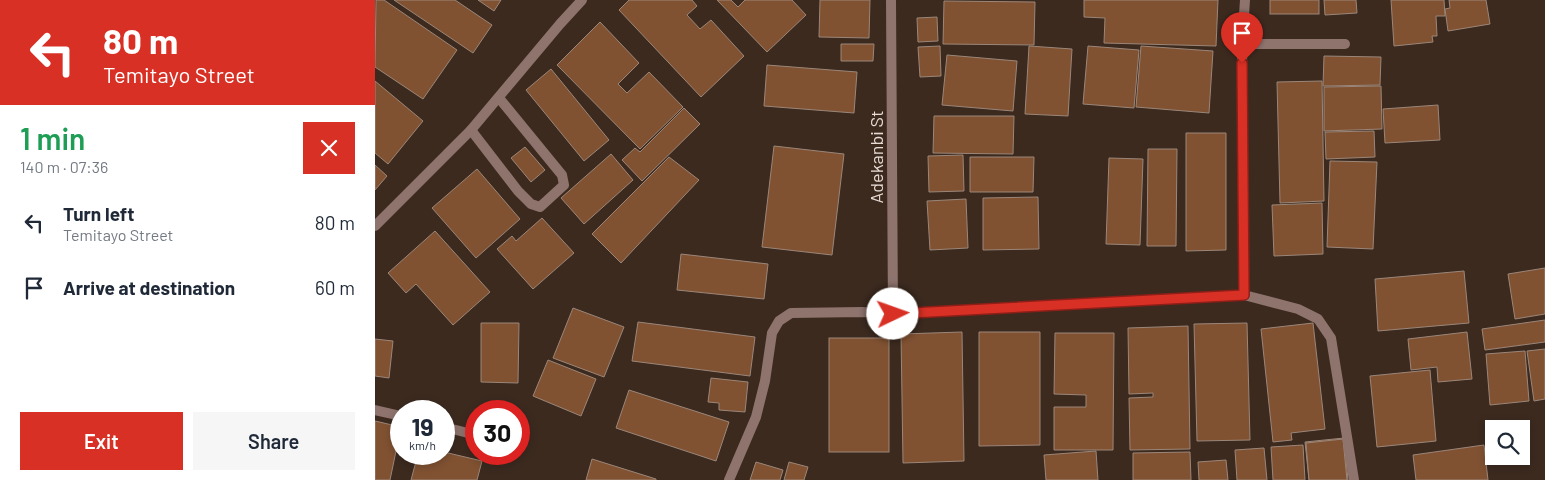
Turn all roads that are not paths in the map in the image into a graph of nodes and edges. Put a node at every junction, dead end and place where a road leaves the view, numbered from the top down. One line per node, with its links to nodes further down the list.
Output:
1 (582, 0): 6 (street)
2 (891, 0): 10 (street, Adekanbi St)
3 (1245, 0): 4 (street)
4 (1242, 44): 5 (street); 9 (street)
5 (1345, 44)
6 (499, 98): 7 (street); 7 (street)
7 (471, 130): 8 (street)
8 (375, 226)
9 (1244, 295): 10 (street); 14 (street)
10 (893, 314): 13 (street)
11 (375, 410): 12 (street)
12 (390, 413)
13 (729, 480)
14 (1354, 480)

